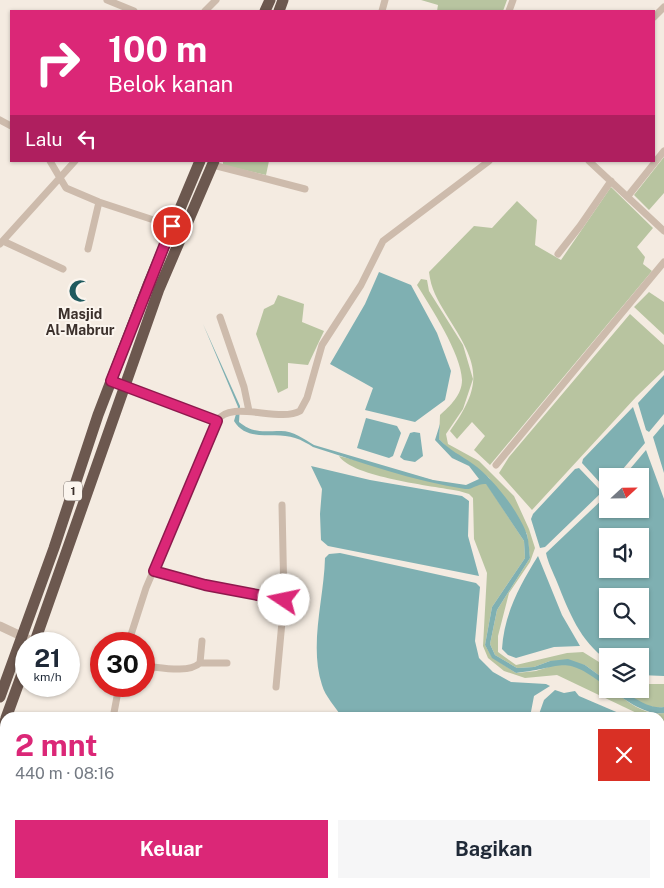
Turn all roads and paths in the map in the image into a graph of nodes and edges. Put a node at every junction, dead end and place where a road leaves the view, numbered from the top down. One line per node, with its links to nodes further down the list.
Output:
1 (108, 0): 4 (street)
2 (216, 0): 5 (street)
3 (664, 7): 6 (street)
4 (132, 10)
5 (206, 10)
6 (655, 16)
7 (664, 151): 17 (street)
8 (50, 162): 14 (street)
9 (73, 162): 14 (street)
10 (200, 162): 19 (highway, 1)
11 (488, 162): 30 (street)
12 (213, 163): 16 (street); 19 (highway, 1)
13 (594, 163): 15 (street)
14 (59, 179): 18 (street); 21 (street)
15 (611, 181): 17 (street); 23 (street)
16 (305, 189)
17 (628, 196): 20 (street)
18 (99, 202): 19 (street); 22 (street)
19 (178, 228): 26 (highway, 1)
20 (664, 231)
21 (2, 242): 25 (street)
22 (88, 248)
23 (558, 254)
24 (664, 262): 32 (street)
25 (63, 269)
26 (143, 314): 28 (highway, 1); 29 (highway, 1)
27 (220, 318): 30 (street)
28 (111, 381): 29 (street); 37 (highway, 1)
29 (123, 385): 31 (street); 38 (highway, 1)
30 (246, 412): 31 (street)
31 (217, 421): 34 (street)
32 (496, 465)
33 (282, 505): 35 (street)
34 (154, 571): 35 (street); 39 (street)
35 (284, 600): 46 (street)
36 (0, 626): 40 (street)
37 (23, 632)
38 (38, 632)
39 (132, 632)
40 (15, 633)
41 (202, 641): 43 (street)
42 (15, 655): 48 (highway, 1)
43 (200, 663): 44 (street); 45 (street)
44 (227, 663)
45 (155, 666)
46 (276, 687)
47 (15, 694): 50 (highway)
48 (0, 697)
49 (117, 697): 51 (street)
50 (8, 712)
51 (113, 712)

